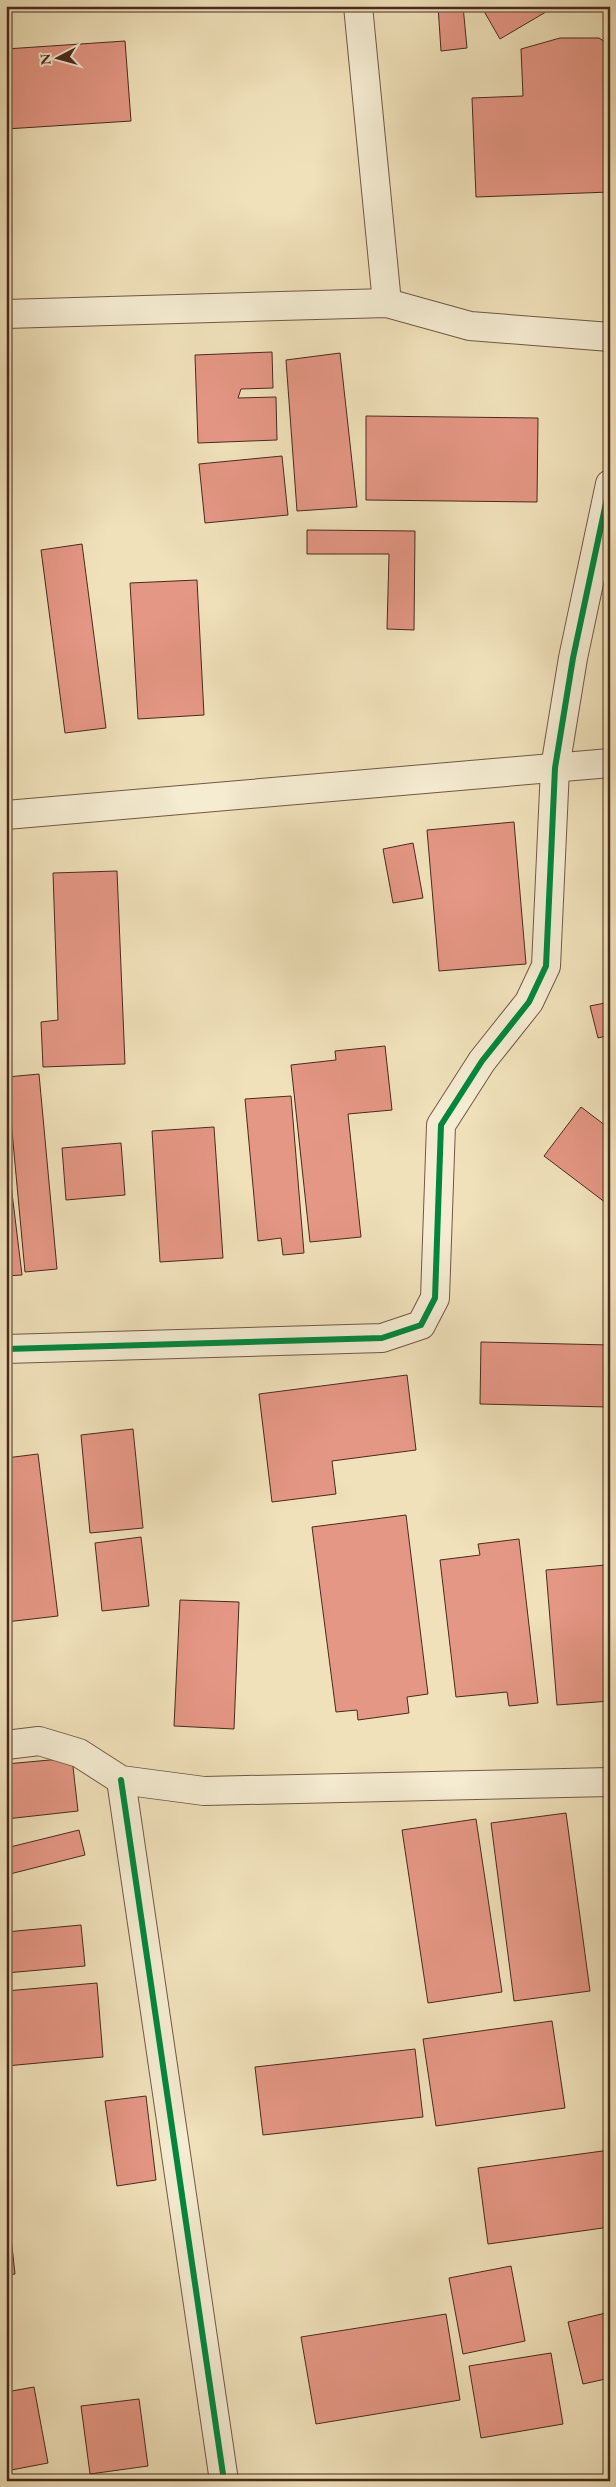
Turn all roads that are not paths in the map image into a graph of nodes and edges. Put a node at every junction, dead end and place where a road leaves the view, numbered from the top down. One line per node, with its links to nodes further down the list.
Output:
1 (358, 6): 2 (street)
2 (387, 303): 3 (street); 4 (street)
3 (6, 314)
4 (610, 337)
5 (610, 484): 7 (street)
6 (610, 763): 7 (street)
7 (555, 768): 8 (street); 9 (street)
8 (6, 815)
9 (6, 1349)
10 (6, 1745): 11 (street)
11 (121, 1780): 12 (street); 13 (street)
12 (610, 1782)
13 (224, 2481)

